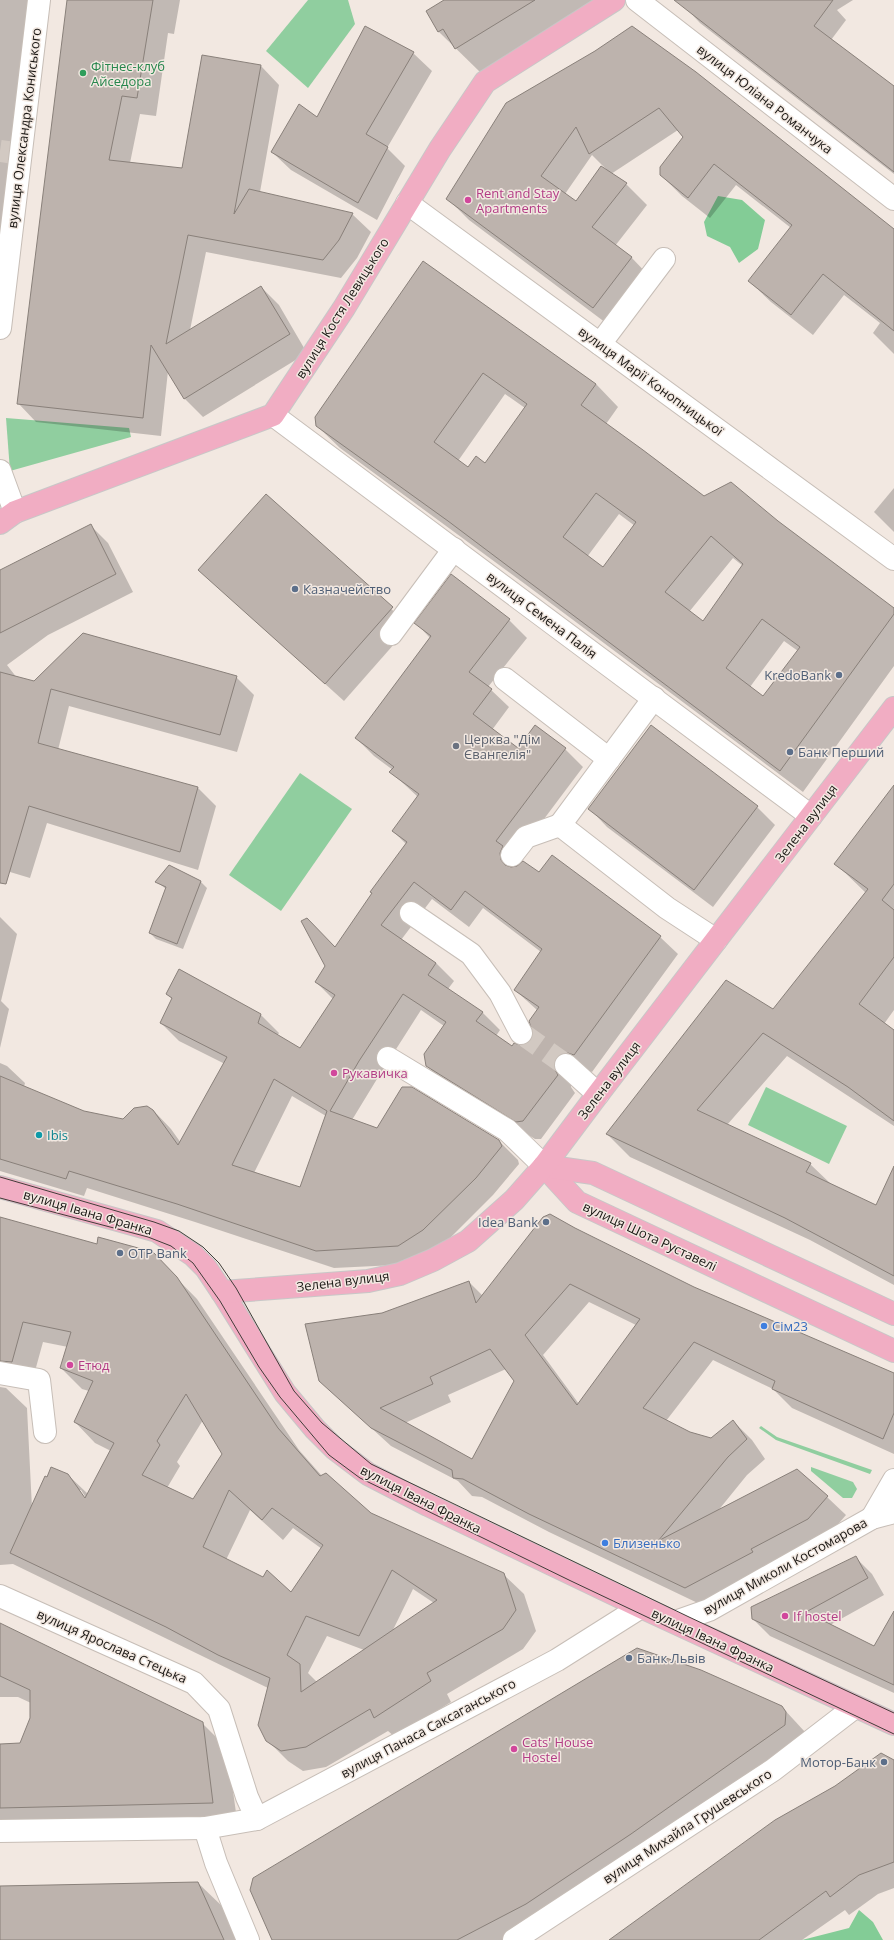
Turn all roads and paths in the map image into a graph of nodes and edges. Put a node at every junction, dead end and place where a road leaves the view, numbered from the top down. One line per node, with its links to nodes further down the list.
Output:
1 (40, 0): 7 (street, вулиця Олександра Кониського)
2 (614, 0): 5 (main road, вулиця Костя Левицького)
3 (636, 0): 4 (street, вулиця Юліана Романчука)
4 (894, 199)
5 (408, 203): 8 (street, вулиця Марії Конопницької); 9 (main road, вулиця Костя Левицького)
6 (664, 260): 8 (street)
7 (0, 328)
8 (600, 344): 13 (street, вулиця Марії Конопницької)
9 (273, 415): 11 (main road); 12 (street, вулиця Семена Палія)
10 (0, 471): 11 (street)
11 (7, 517)
12 (454, 549): 14 (street); 16 (street, вулиця Семена Палія)
13 (894, 559)
14 (391, 634)
15 (505, 679): 18 (street)
16 (654, 698): 18 (street); 19 (street, вулиця Семена Палія)
17 (894, 708): 19 (main road, Зелена вулиця)
18 (609, 758): 20 (street)
19 (811, 816): 23 (main road, Зелена вулиця)
20 (560, 825): 21 (street); 23 (street)
21 (512, 855)
22 (411, 913): 24 (street)
23 (716, 940): 27 (main road, Зелена вулиця)
24 (521, 1033)
25 (388, 1058): 28 (street)
26 (566, 1065): 27 (street)
27 (598, 1094): 28 (main road, Зелена вулиця)
28 (544, 1166): 30 (main road, Зелена вулиця); 31 (main road); 32 (main road, вулиця Шота Руставелі)
29 (0, 1187): 30 (main road, вулиця Івана Франка)
30 (222, 1292): 39 (main road, вулиця Івана Франка)
31 (894, 1314)
32 (894, 1351)
33 (0, 1373): 34 (street)
34 (45, 1432)
35 (894, 1480): 37 (street, вулиця Миколи Костомарова)
36 (894, 1512): 37 (street, вулиця Миколи Костомарова)
37 (872, 1518): 40 (street, вулиця Миколи Костомарова)
38 (0, 1596): 43 (street, вулиця Ярослава Стецька)
39 (641, 1607): 40 (main road, вулиця Івана Франка); 43 (street, вулиця Панаса Саксаганського)
40 (675, 1622): 41 (main road, вулиця Івана Франка)
41 (856, 1707): 42 (main road, вулиця Івана Франка); 47 (street, вулиця Михайла Грушевського)
42 (894, 1724)
43 (257, 1819): 44 (street, вулиця Панаса Саксаганського)
44 (205, 1828): 45 (street, вулиця Панаса Саксаганського); 46 (street)
45 (0, 1832)
46 (248, 1940)
47 (514, 1940)

